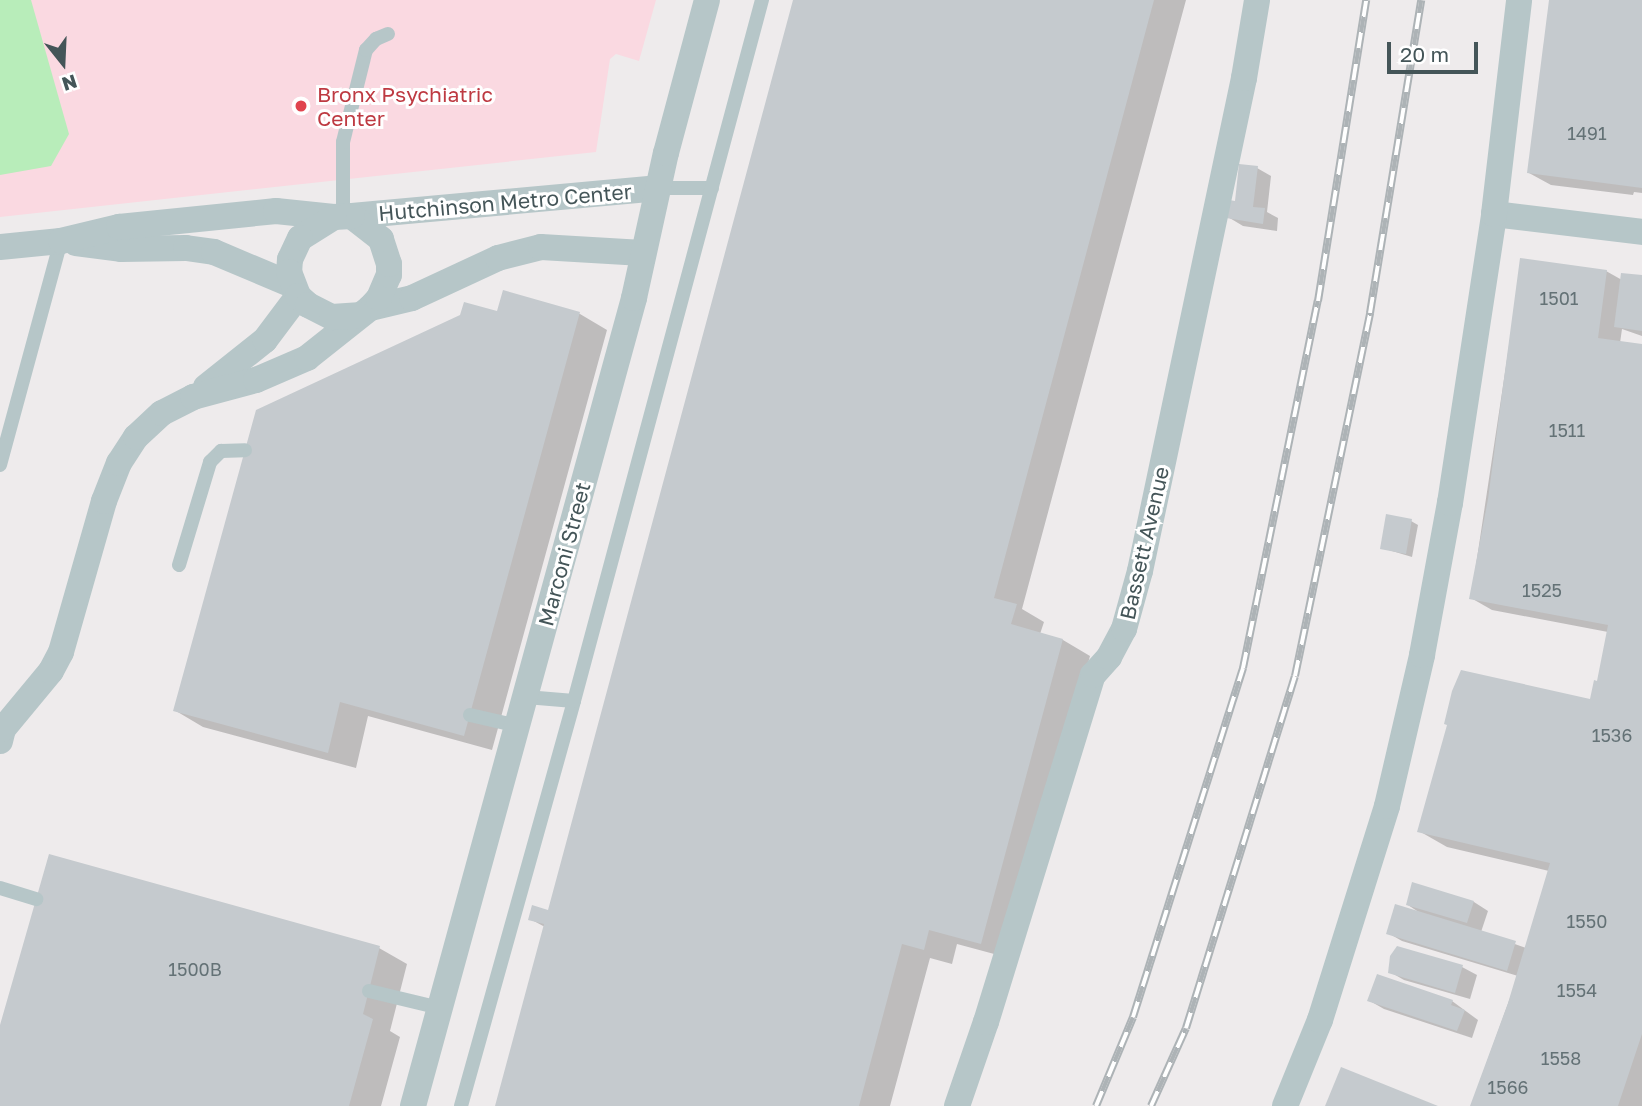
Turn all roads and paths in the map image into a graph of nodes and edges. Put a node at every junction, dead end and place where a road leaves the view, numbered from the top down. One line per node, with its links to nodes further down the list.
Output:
1 (707, 0): 6 (street, Marconi Street)
2 (762, 0): 7 (lane)
3 (1257, 0): 31 (street, Bassett Avenue)
4 (1519, 0): 8 (street)
5 (388, 34): 9 (lane)
6 (657, 188): 7 (lane); 9 (street, Hutchinson Metro Center); 13 (street, Marconi Street)
7 (712, 188): 21 (lane)
8 (1494, 214): 10 (street); 32 (street)
9 (343, 217): 11 (street, Hutchinson Metro Center); 14 (street, Hutchinson Metro Center); 15 (street, Hutchinson Metro Center)
10 (1642, 232)
11 (61, 241): 12 (street, Hutchinson Metro Center); 14 (street, Hutchinson Metro Center); 18 (lane)
12 (0, 247)
13 (643, 253): 15 (street, Hutchinson Metro Center); 20 (street, Marconi Street)
14 (295, 290): 15 (street, Hutchinson Metro Center); 16 (street, Hutchinson Metro Center)
15 (364, 312): 16 (street, Hutchinson Metro Center)
16 (193, 397): 24 (street, Hutchinson Metro Center)
17 (245, 450): 19 (lane)
18 (0, 465)
19 (179, 565)
20 (526, 697): 21 (lane); 23 (street, Marconi Street)
21 (574, 701): 30 (lane)
22 (470, 715): 23 (lane)
23 (518, 726): 28 (street, Marconi Street)
24 (0, 741)
25 (0, 888): 26 (lane)
26 (36, 898)
27 (369, 992): 28 (lane)
28 (440, 1008): 29 (street, Marconi Street)
29 (413, 1106)
30 (461, 1106)
31 (957, 1106)
32 (1285, 1106)

